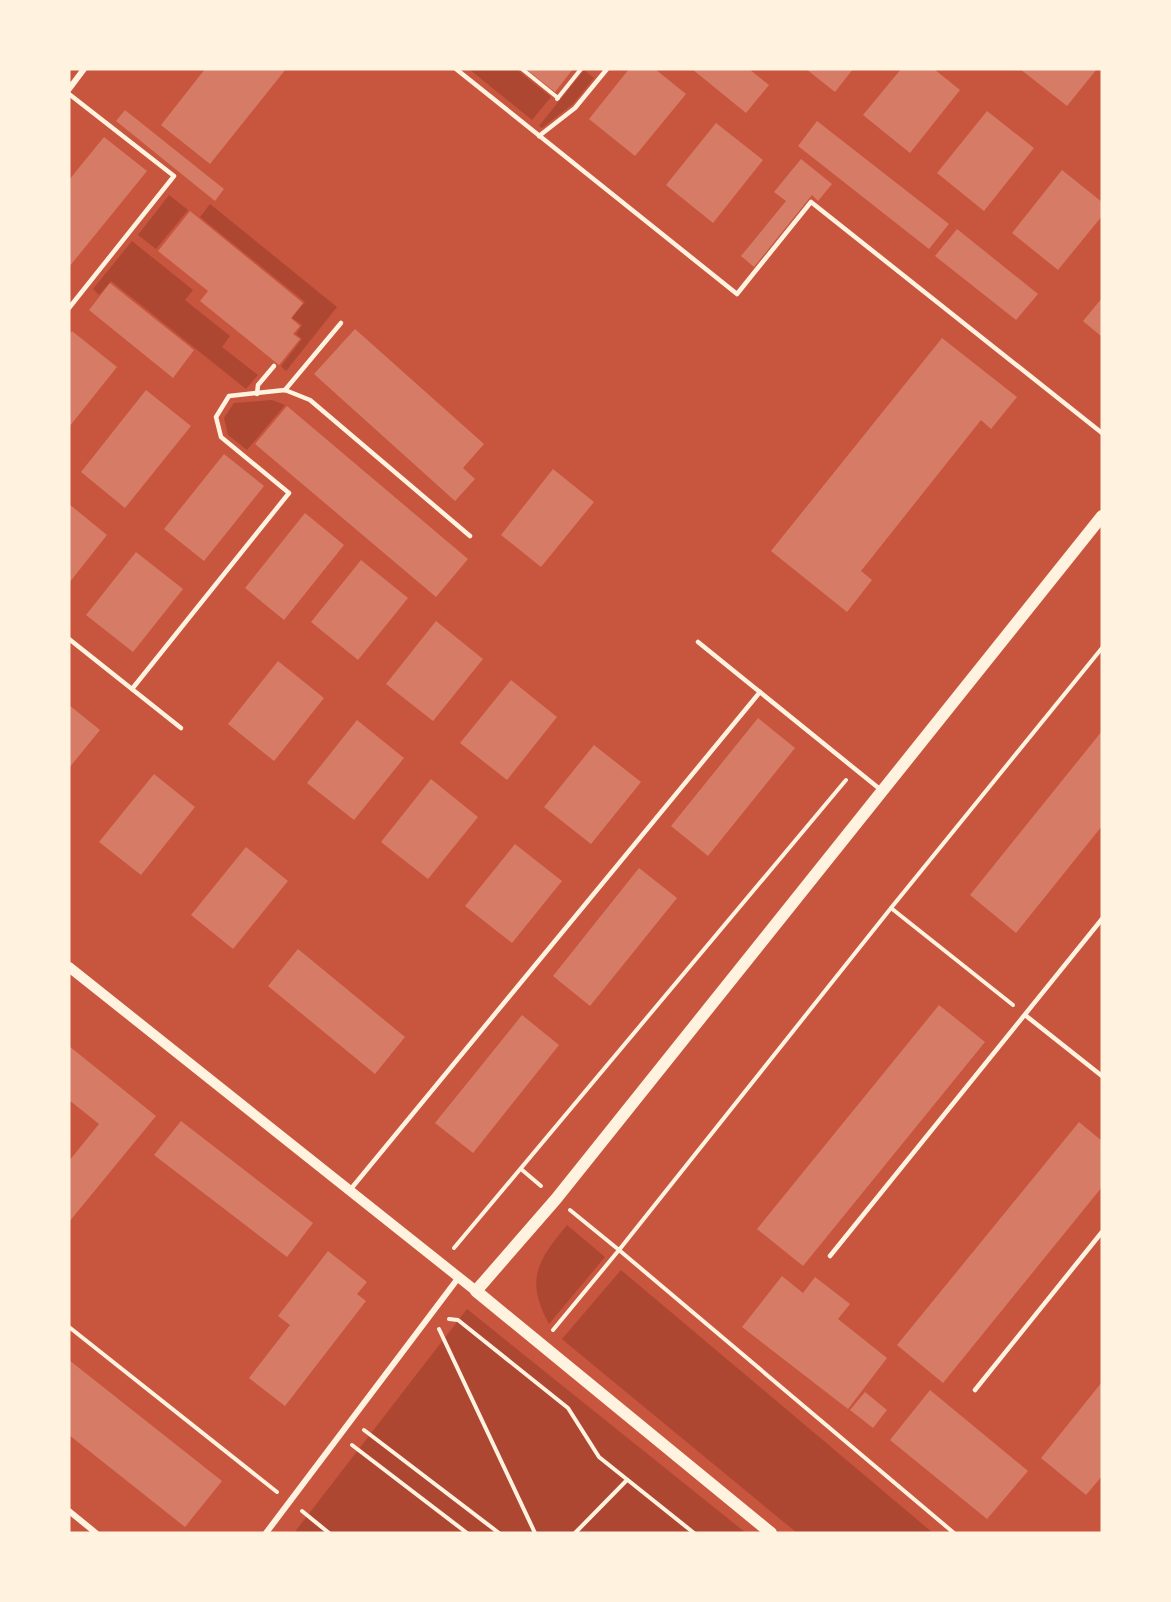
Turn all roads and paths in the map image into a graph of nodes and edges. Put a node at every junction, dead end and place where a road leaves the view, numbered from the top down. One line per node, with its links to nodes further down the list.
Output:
1 (84, 69): 5 (street)
2 (456, 69): 8 (lane)
3 (522, 69): 7 (path)
4 (607, 69): 8 (lane)
5 (69, 89)
6 (69, 94): 9 (lane)
7 (558, 98)
8 (539, 136): 14 (lane)
9 (69, 308)
10 (341, 323): 12 (lane)
11 (274, 366): 13 (lane)
12 (285, 390): 13 (lane); 16 (lane)
13 (257, 394): 20 (lane)
14 (1102, 433)
15 (1102, 516): 24 (main road)
16 (470, 536)
17 (69, 639): 20 (lane)
18 (698, 642): 21 (lane)
19 (1102, 648): 25 (path)
20 (132, 689): 22 (lane)
21 (760, 692): 23 (lane); 30 (lane)
22 (181, 728)
23 (855, 769): 24 (lane); 34 (path)
24 (883, 791): 36 (main road)
25 (891, 908): 28 (path); 32 (path)
26 (1102, 919): 28 (lane)
27 (69, 967): 30 (street)
28 (1025, 1015): 29 (lane); 33 (lane)
29 (1102, 1076)
30 (350, 1191): 34 (street)
31 (1102, 1232): 41 (lane)
32 (619, 1250): 40 (path); 56 (path)
33 (830, 1256)
34 (441, 1263): 35 (street)
35 (459, 1277): 36 (street); 37 (street)
36 (476, 1291): 40 (main road)
37 (433, 1312): 42 (street); 44 (path)
38 (69, 1327): 45 (path)
39 (430, 1335): 52 (path)
40 (542, 1344): 55 (main road)
41 (975, 1390)
42 (351, 1420): 43 (street); 51 (path)
43 (340, 1436): 45 (street); 50 (path)
44 (627, 1480): 53 (path); 54 (path)
45 (290, 1502): 48 (street); 49 (path)
46 (69, 1511): 47 (street)
47 (96, 1533)
48 (266, 1533)
49 (329, 1533)
50 (467, 1533)
51 (499, 1533)
52 (535, 1533)
53 (576, 1533)
54 (694, 1533)
55 (771, 1533)
56 (954, 1533)

